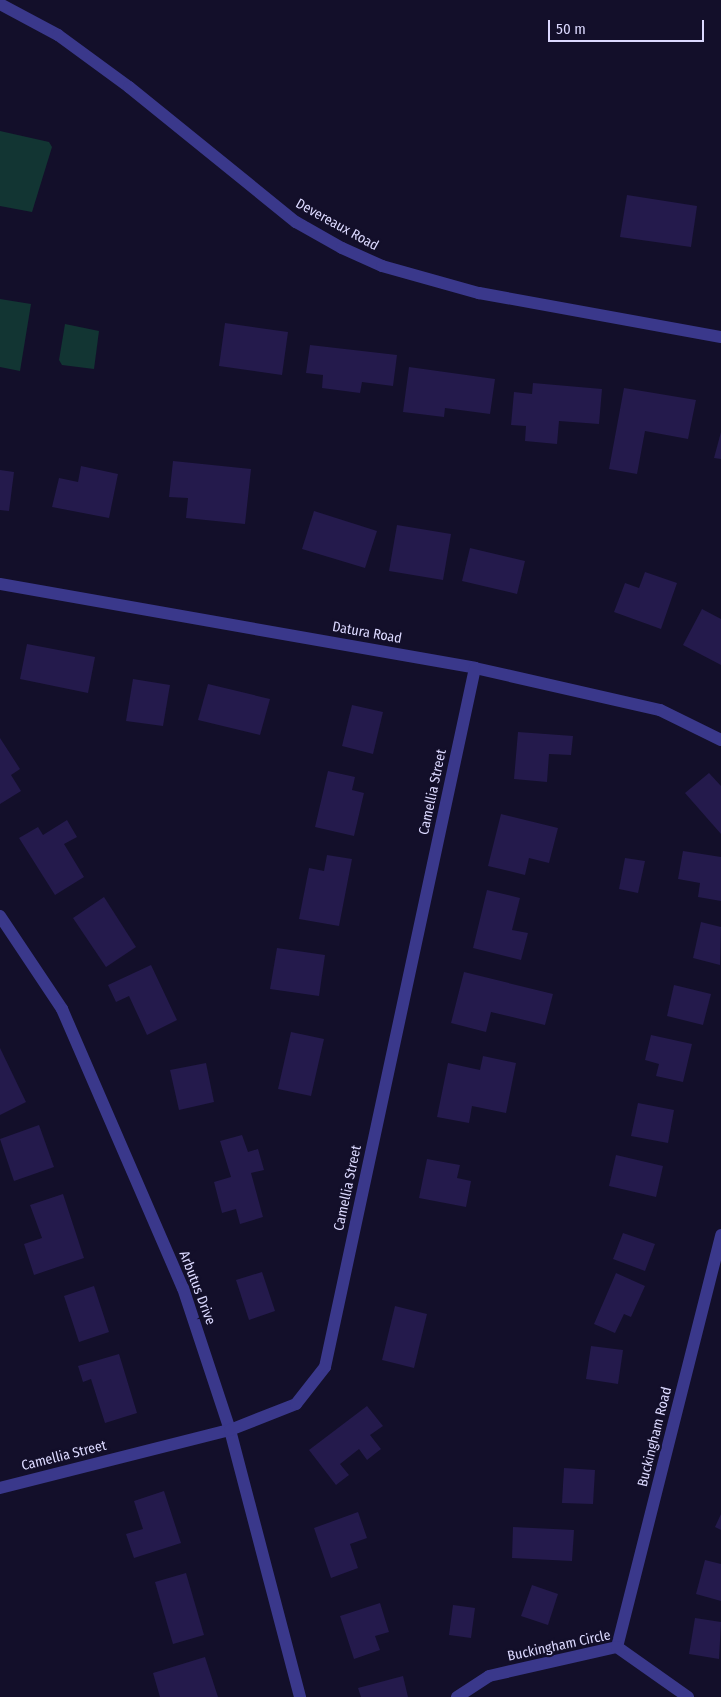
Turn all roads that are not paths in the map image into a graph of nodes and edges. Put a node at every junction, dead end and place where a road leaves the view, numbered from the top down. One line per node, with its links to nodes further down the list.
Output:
1 (0, 4): 2 (street, Devereaux Road)
2 (721, 337)
3 (0, 584): 4 (street, Datura Road)
4 (475, 668): 5 (street, Datura Road); 8 (street, Camellia Street)
5 (721, 740)
6 (0, 916): 8 (street, Arbutus Drive)
7 (721, 1235): 10 (street, Buckingham Road)
8 (230, 1430): 9 (street, Camellia Street); 11 (street, Arbutus Drive)
9 (0, 1488)
10 (617, 1647): 12 (street, Buckingham Circle); 13 (street, Buckingham Circle)
11 (300, 1697)
12 (457, 1697)
13 (688, 1697)

